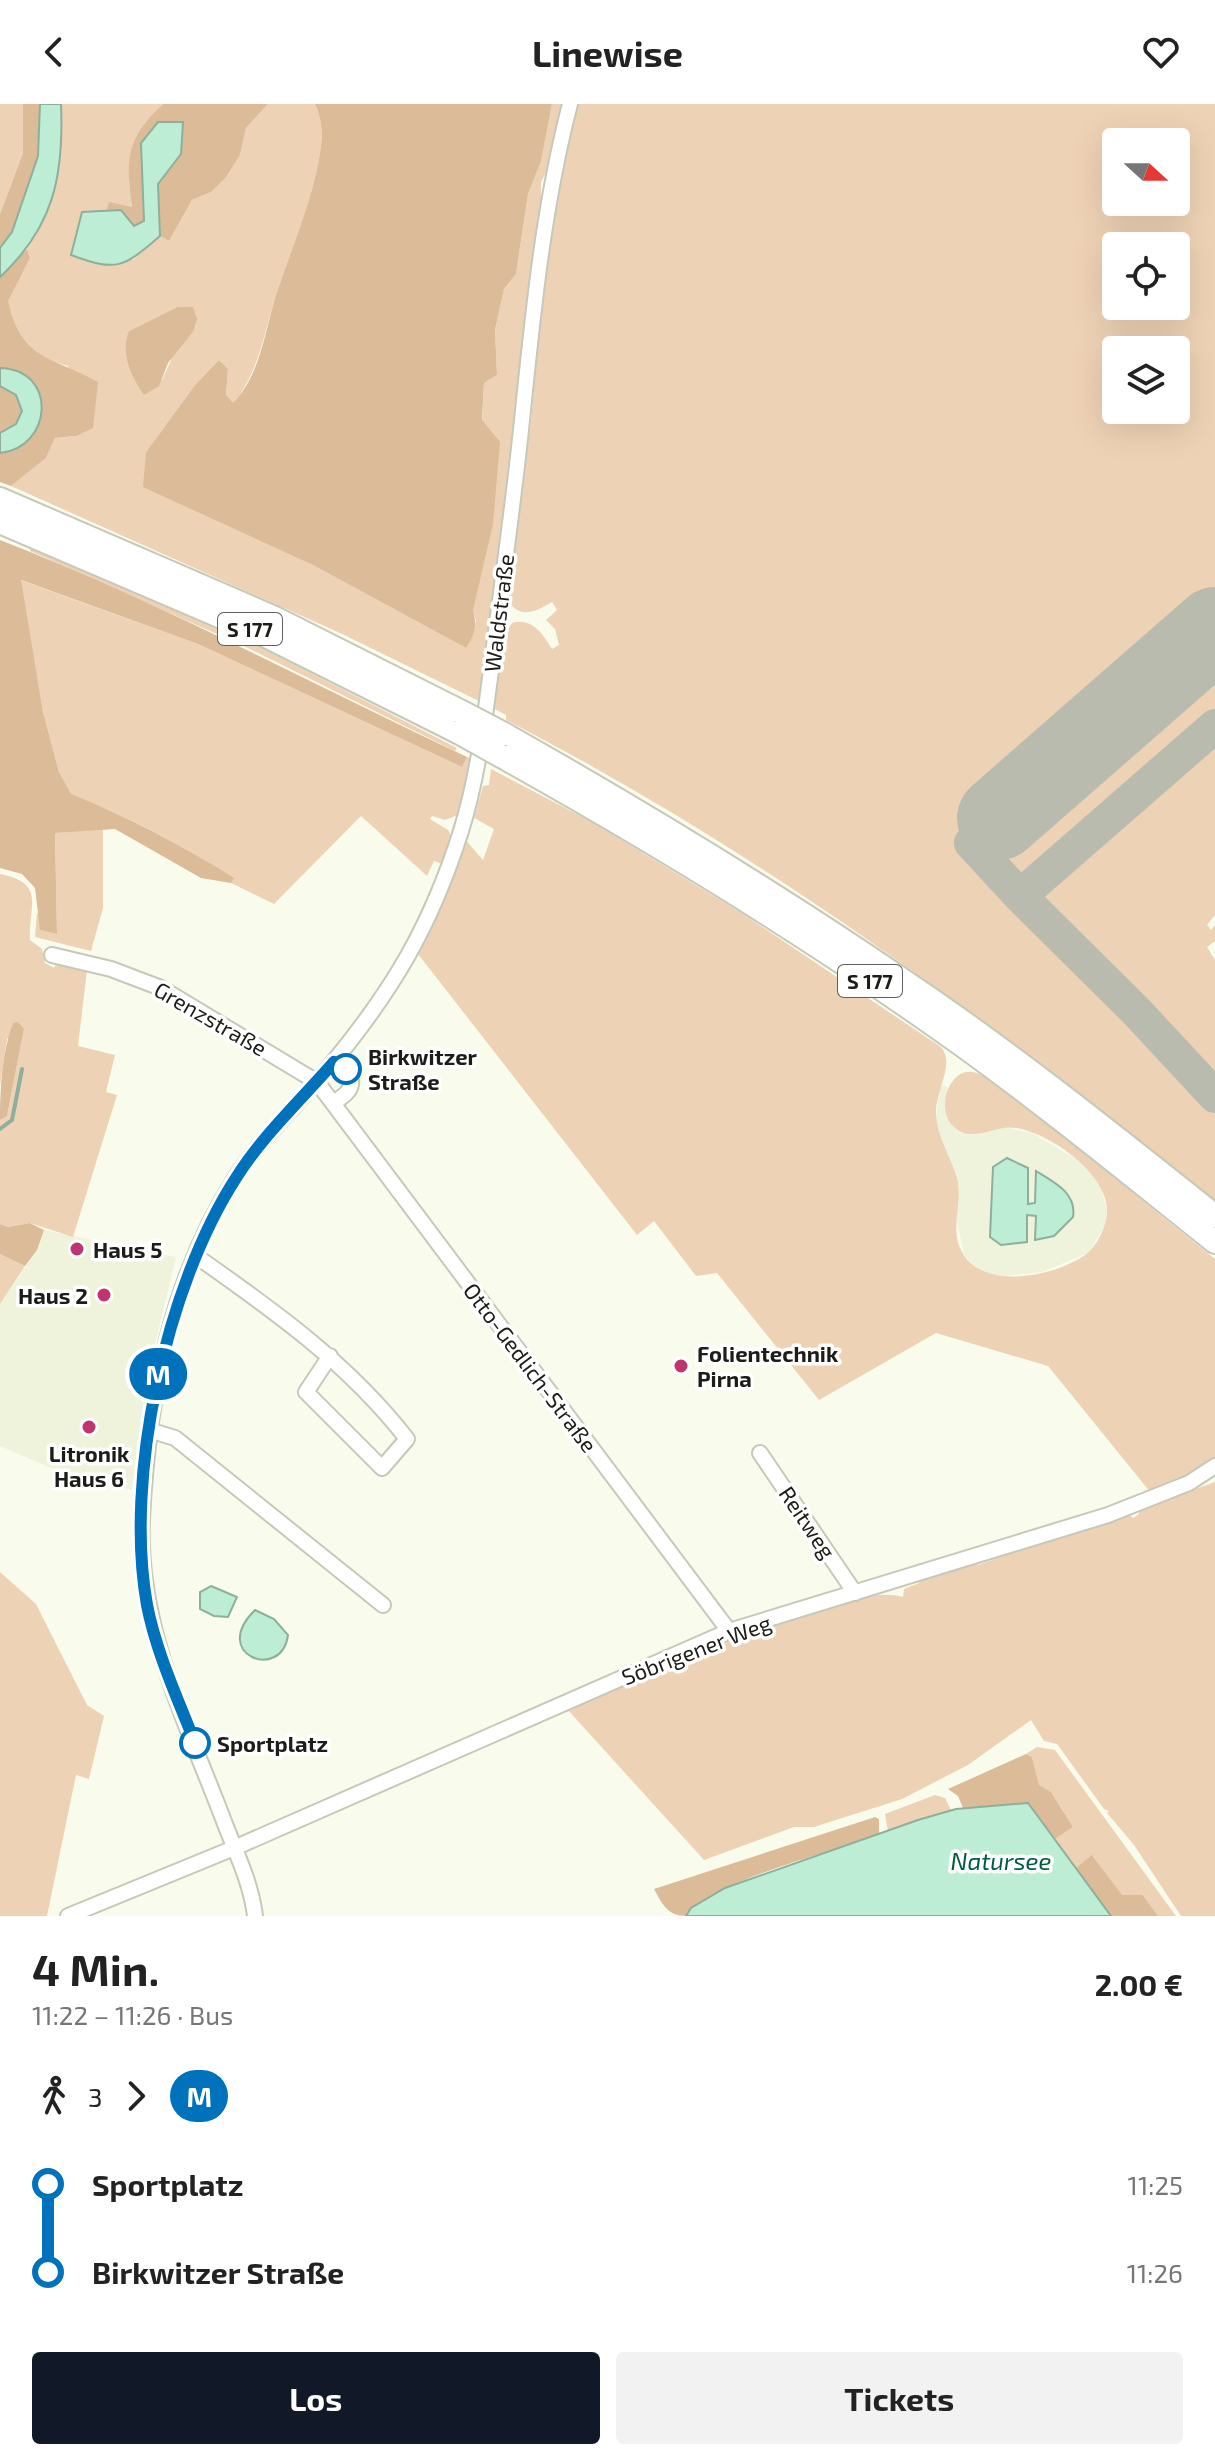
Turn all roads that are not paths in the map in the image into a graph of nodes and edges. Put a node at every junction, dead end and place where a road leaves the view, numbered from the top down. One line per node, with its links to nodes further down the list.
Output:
1 (570, 104): 7 (street, Waldstraße)
2 (0, 499): 4 (highway, S 177)
3 (0, 522): 4 (highway, S 177)
4 (41, 527): 5 (highway, S 177, bridge)
5 (502, 745): 10 (highway, S 177); 11 (highway, S 177)
6 (52, 955): 8 (street, Grenzstraße)
7 (334, 1062): 8 (street, Waldstraße); 9 (street)
8 (317, 1082): 9 (street, Otto-Gedlich-Straße); 12 (street)
9 (333, 1103): 19 (street, Otto-Gedlich-Straße)
10 (1215, 1216)
11 (1215, 1242)
12 (196, 1256): 13 (street); 14 (street)
13 (330, 1356): 13 (street)
14 (149, 1430): 18 (street); 20 (street)
15 (760, 1453): 17 (street, Reitweg)
16 (1215, 1466): 17 (street, Söbrigener Weg)
17 (855, 1593): 19 (street, Söbrigener Weg)
18 (383, 1605)
19 (729, 1631): 20 (street, Söbrigener Weg)
20 (234, 1848): 21 (street, Söbrigener Weg); 22 (street)
21 (68, 1916)
22 (255, 1916)

